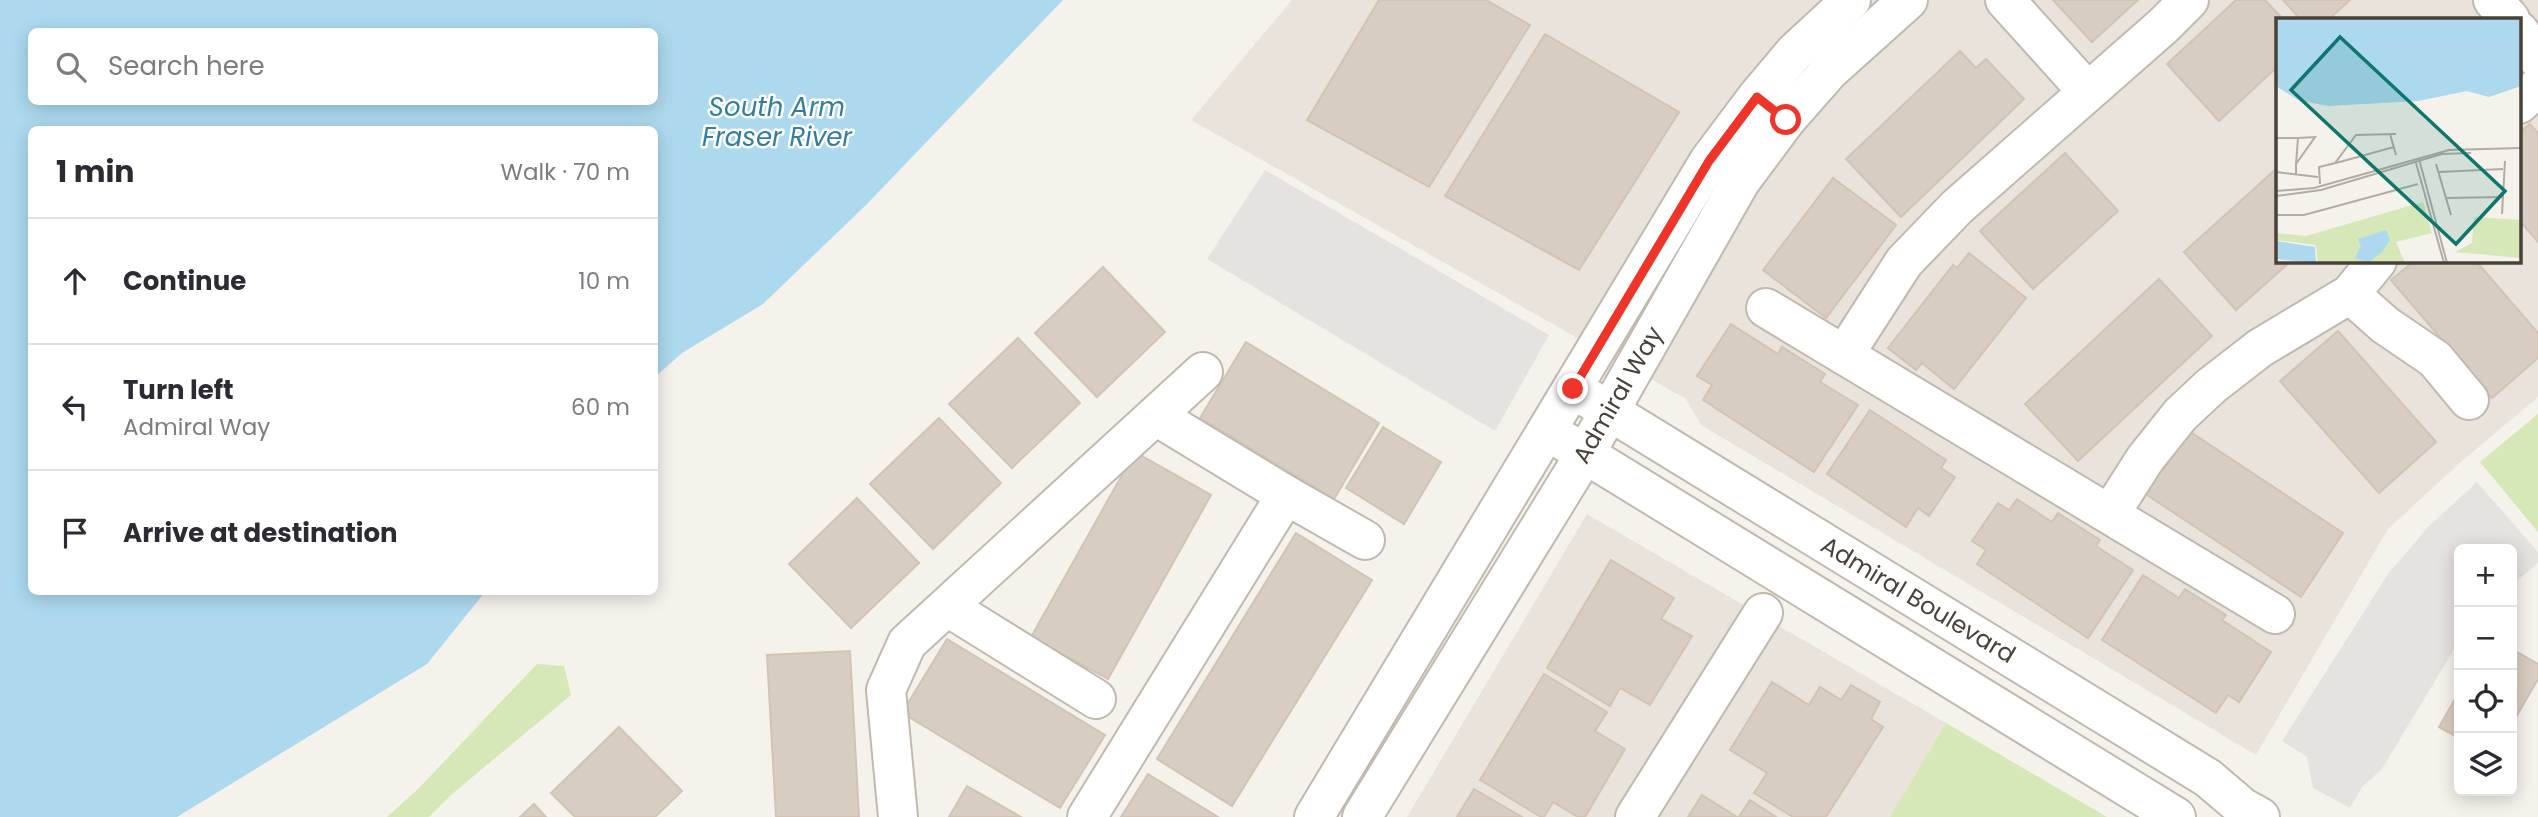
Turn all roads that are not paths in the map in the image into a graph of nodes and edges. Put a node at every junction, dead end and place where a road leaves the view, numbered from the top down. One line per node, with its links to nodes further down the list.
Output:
1 (1852, 0): 11 (street, Admiral Way)
2 (1908, 0): 13 (street, Admiral Way)
3 (2005, 0): 10 (street)
4 (2189, 0): 10 (street)
5 (2493, 0): 6 (street)
6 (2509, 18)
7 (2520, 32): 8 (street)
8 (2538, 59)
9 (2538, 88): 12 (street)
10 (2088, 91): 17 (street)
11 (1757, 97): 13 (street); 19 (street, Admiral Way)
12 (2520, 103)
13 (1786, 120): 21 (street, Admiral Way)
14 (2376, 262): 15 (street)
15 (2350, 294): 20 (street); 26 (street)
16 (1766, 308): 17 (street)
17 (1844, 355): 26 (street)
18 (1203, 372): 22 (street)
19 (1573, 389): 21 (street, Admiral Boulevard); 23 (street, Admiral Way)
20 (2469, 400)
21 (1609, 411): 24 (street, Admiral Way); 38 (street, Admiral Boulevard)
22 (1156, 416): 25 (street); 28 (street)
23 (1547, 431): 24 (street, Admiral Boulevard); 34 (street, Admiral Way)
24 (1585, 454): 35 (street, Admiral Way); 37 (street, Admiral Boulevard)
25 (1286, 495): 27 (street); 33 (street)
26 (2110, 514): 30 (street)
27 (1365, 540)
28 (948, 607): 31 (street); 32 (street)
29 (1763, 613): 36 (street)
30 (2275, 614)
31 (1096, 699)
32 (898, 817)
33 (1087, 817)
34 (1314, 817)
35 (1362, 817)
36 (1635, 817)
37 (2176, 817)
38 (2260, 817)

